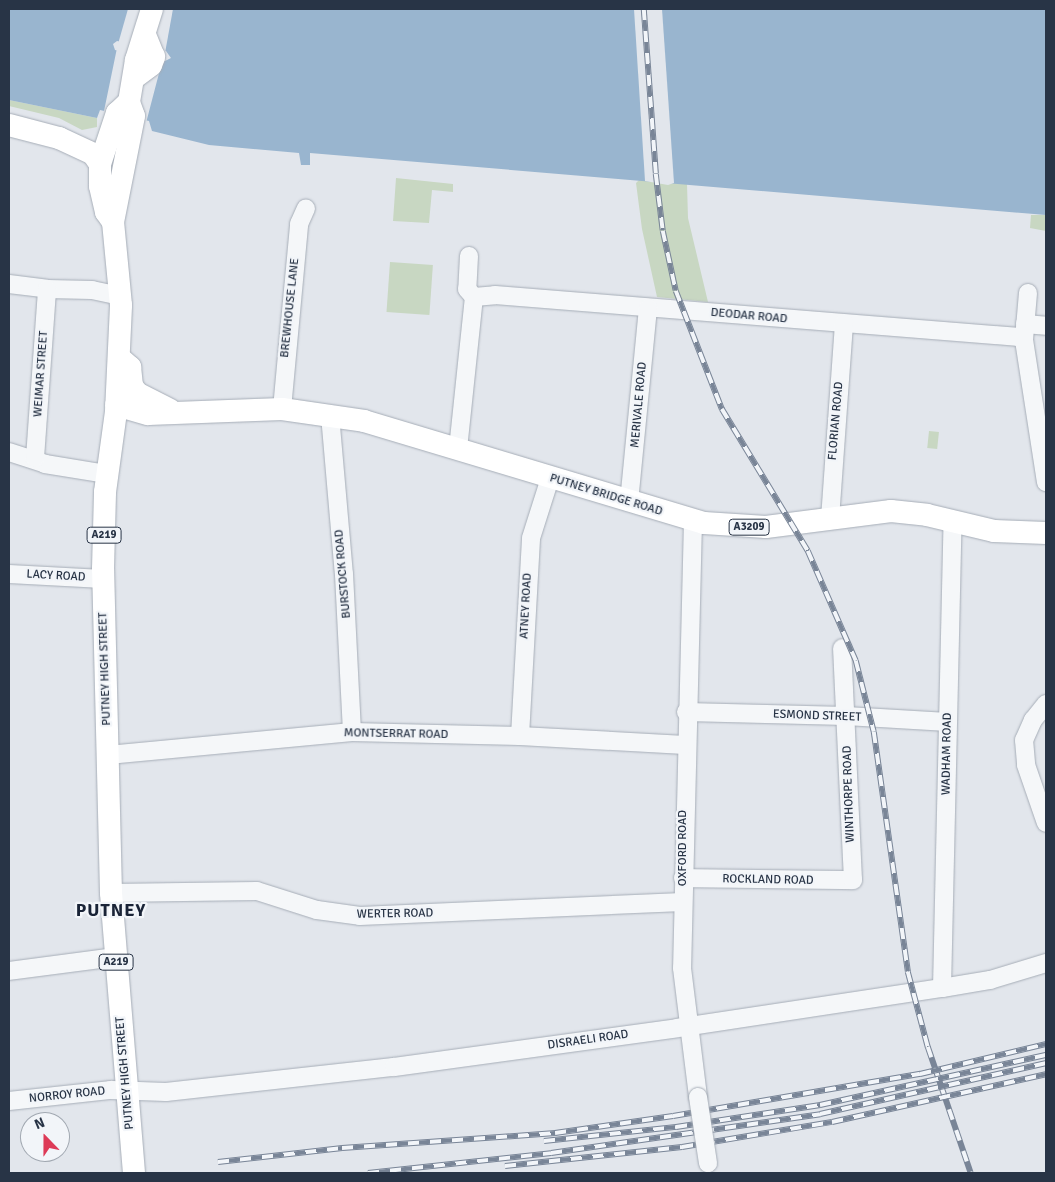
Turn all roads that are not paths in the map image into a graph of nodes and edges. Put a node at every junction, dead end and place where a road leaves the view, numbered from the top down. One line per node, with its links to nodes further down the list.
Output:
1 (152, 9): 3 (main road, A219)
2 (9, 125): 4 (main road)
3 (116, 135): 4 (main road); 5 (main road, A219)
4 (59, 138): 5 (main road)
5 (111, 165): 11 (main road, PUTNEY HIGH STREET / A219)
6 (306, 208): 19 (street, BREWHOUSE LANE)
7 (469, 256): 12 (street)
8 (9, 284): 9 (street)
9 (47, 289): 11 (street); 24 (street, WEIMAR STREET)
10 (1028, 293): 16 (street)
11 (121, 296): 17 (main road, PUTNEY HIGH STREET / A219)
12 (474, 297): 13 (street, DEODAR ROAD); 22 (street)
13 (648, 308): 14 (street, DEODAR ROAD); 28 (street, MERIVALE ROAD)
14 (844, 324): 16 (street, DEODAR ROAD); 29 (street, FLORIAN ROAD)
15 (1046, 326): 16 (street, DEODAR ROAD)
16 (1024, 332): 27 (street)
17 (120, 357): 18 (main road, PUTNEY HIGH STREET / A219); 20 (main road, PUTNEY BRIDGE ROAD / A3209)
18 (116, 405): 20 (main road, PUTNEY BRIDGE ROAD / A3209); 25 (main road, PUTNEY HIGH STREET / A219)
19 (282, 409): 20 (main road, PUTNEY BRIDGE ROAD / A3209); 21 (main road, PUTNEY BRIDGE ROAD / A3209)
20 (172, 410)
21 (330, 415): 22 (main road, PUTNEY BRIDGE ROAD / A3209); 40 (street, BURSTOCK ROAD)
22 (458, 449): 26 (main road, PUTNEY BRIDGE ROAD / A3209)
23 (9, 452): 24 (street)
24 (35, 458): 25 (street)
25 (106, 474): 34 (main road, PUTNEY HIGH STREET / A219)
26 (550, 478): 28 (main road, PUTNEY BRIDGE ROAD / A3209); 41 (street, ATNEY ROAD)
27 (1046, 482)
28 (629, 502): 31 (main road, PUTNEY BRIDGE ROAD / A3209)
29 (830, 519): 30 (main road, PUTNEY BRIDGE ROAD / A3209); 31 (main road, PUTNEY BRIDGE ROAD / A3209)
30 (953, 520): 32 (main road, PUTNEY BRIDGE ROAD / A3209); 39 (street, WADHAM ROAD)
31 (692, 521): 37 (street, OXFORD ROAD)
32 (1046, 533)
33 (9, 574): 34 (street, LACY ROAD)
34 (103, 579): 43 (main road, PUTNEY HIGH STREET / A219)
35 (842, 648): 38 (street, WINTHORPE ROAD)
36 (1046, 704): 44 (street)
37 (686, 712): 38 (street, ESMOND STREET); 42 (street, OXFORD ROAD)
38 (846, 716): 39 (street, ESMOND STREET); 46 (street, WINTHORPE ROAD)
39 (948, 722): 52 (street, WADHAM ROAD)
40 (352, 732): 41 (street, MONTSERRAT ROAD); 43 (street, MONTSERRAT ROAD)
41 (520, 736): 42 (street, MONTSERRAT ROAD)
42 (685, 746): 45 (street, OXFORD ROAD)
43 (108, 755): 47 (main road, PUTNEY HIGH STREET / A219)
44 (1046, 823)
45 (683, 878): 46 (street, ROCKLAND ROAD); 48 (street, OXFORD ROAD)
46 (853, 880)
47 (111, 893): 48 (street, WERTER ROAD); 49 (main road, PUTNEY HIGH STREET / A219)
48 (683, 902): 53 (street, OXFORD ROAD)
49 (116, 957): 51 (street); 54 (main road, PUTNEY HIGH STREET / A219)
50 (1046, 963): 52 (street, DISRAELI ROAD)
51 (9, 971)
52 (942, 988): 53 (street, DISRAELI ROAD)
53 (689, 1026): 54 (street, DISRAELI ROAD); 56 (street, OXFORD ROAD, bridge)
54 (126, 1091): 55 (street, NORROY ROAD); 57 (main road, PUTNEY HIGH STREET / A219)
55 (9, 1101)
56 (708, 1168)
57 (134, 1173)

